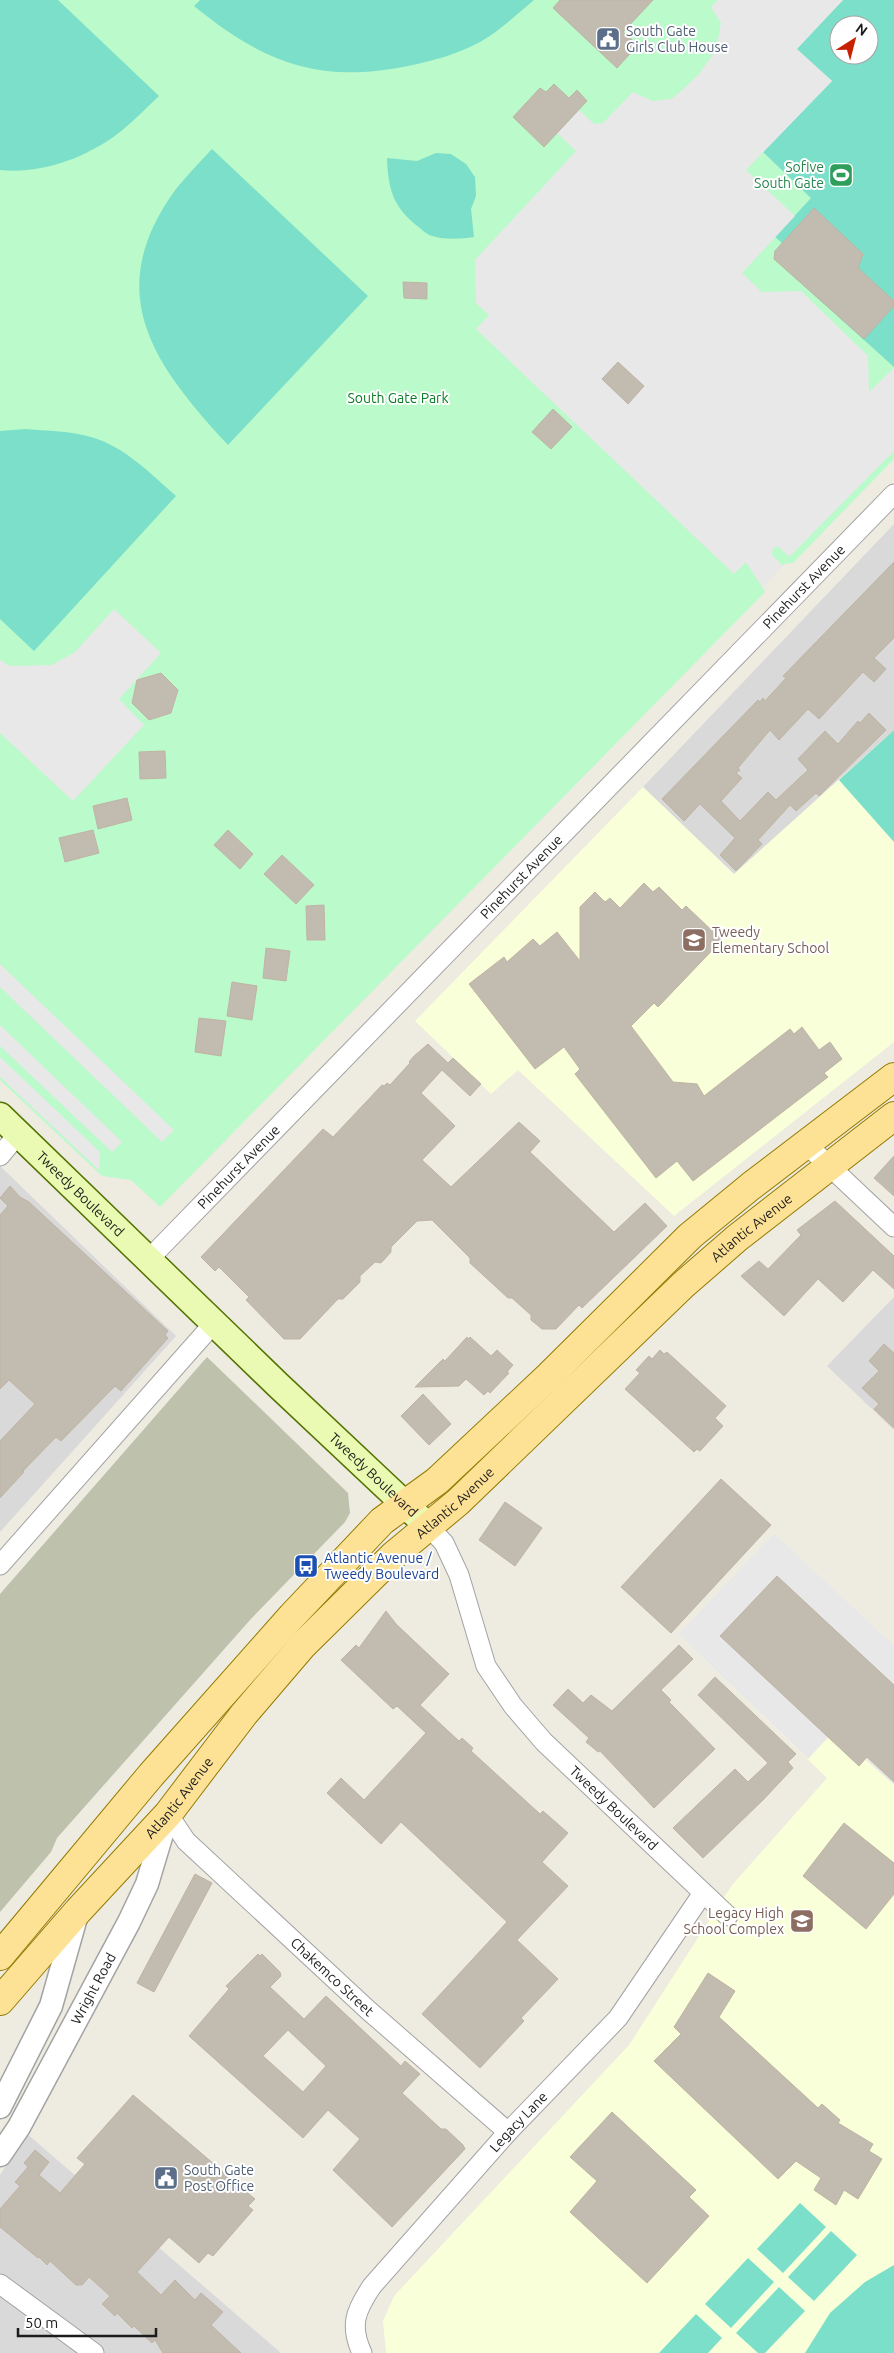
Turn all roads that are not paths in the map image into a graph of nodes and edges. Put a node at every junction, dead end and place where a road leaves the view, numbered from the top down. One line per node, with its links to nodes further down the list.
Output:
1 (894, 494): 10 (street, Pinehurst Avenue)
2 (894, 1077): 6 (main road, Atlantic Avenue)
3 (0, 1116): 5 (main road, Tweedy Boulevard)
4 (894, 1116): 8 (main road, Atlantic Avenue)
5 (18, 1134): 7 (street); 10 (main road, Tweedy Boulevard)
6 (807, 1145): 8 (street); 12 (main road, Atlantic Avenue)
7 (0, 1156)
8 (828, 1166): 9 (street); 13 (main road, Atlantic Avenue)
9 (894, 1227)
10 (148, 1260): 11 (main road, Tweedy Boulevard)
11 (214, 1322): 12 (main road, Tweedy Boulevard); 14 (street)
12 (405, 1503): 13 (main road, Tweedy Boulevard); 15 (main road, Atlantic Avenue)
13 (429, 1527): 16 (main road, Atlantic Avenue); 17 (street, Tweedy Boulevard)
14 (0, 1565)
15 (151, 1775): 18 (main road, Atlantic Avenue); 19 (main road)
16 (168, 1814): 19 (main road, Atlantic Avenue); 24 (street, Wright Road); 29 (street, Chakemco Street)
17 (703, 1892): 20 (street, Tweedy Boulevard); 29 (street, Legacy Lane)
18 (43, 1903): 21 (main road, Atlantic Avenue); 22 (main road)
19 (78, 1911): 23 (main road, Atlantic Avenue); 25 (street)
20 (728, 1916)
21 (0, 1956)
22 (0, 1980)
23 (0, 2001)
24 (71, 2029): 25 (street); 28 (street, Wright Road)
25 (38, 2031): 26 (street)
26 (11, 2086): 27 (street); 28 (street)
27 (0, 2107)
28 (18, 2127): 30 (street, Wright Road)
29 (508, 2132): 33 (street, Legacy Lane)
30 (0, 2155)
31 (0, 2284): 32 (street)
32 (94, 2353)
33 (362, 2353)

